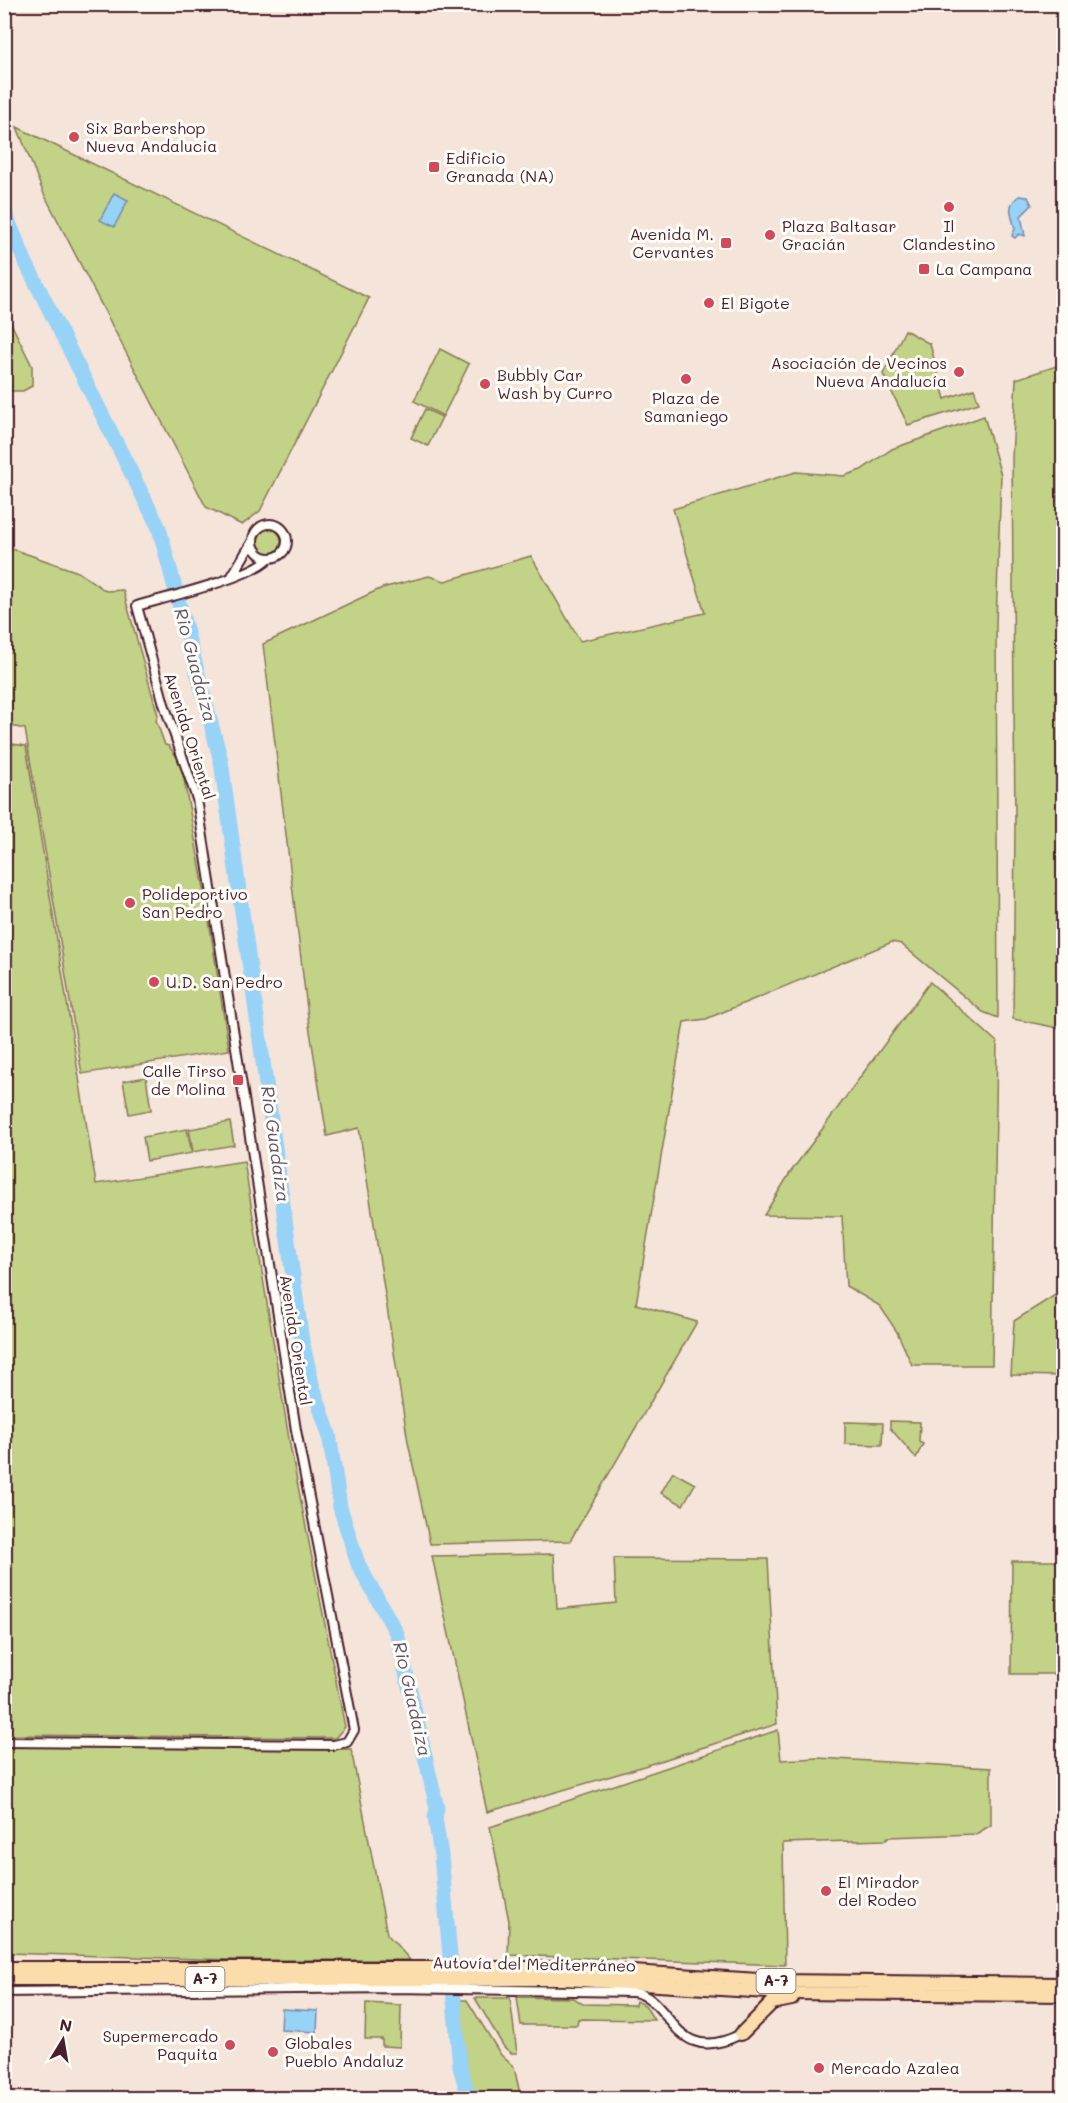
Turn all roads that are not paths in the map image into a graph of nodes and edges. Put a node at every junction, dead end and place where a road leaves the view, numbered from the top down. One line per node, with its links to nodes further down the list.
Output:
1 (253, 539): 2 (street); 2 (street); 3 (street)
2 (269, 558): 3 (street)
3 (232, 576): 4 (street, Avenida Oriental)
4 (4, 1742)
5 (4, 1960): 7 (highway)
6 (4, 1968): 7 (highway, Autovía del Mediterráneo / A-7)
7 (60, 1968): 8 (highway, Autovía del Mediterráneo / A-7)
8 (395, 1979): 9 (highway, Autovía del Mediterráneo / A-7); 9 (street); 10 (highway, Autovía del Mediterráneo / A-7); 12 (street)
9 (491, 1979): 11 (highway, Autovía del Mediterráneo / A-7); 13 (highway, Autovía del Mediterráneo / A-7); 15 (street)
10 (8, 1980)
11 (1064, 1984)
12 (4, 1992)
13 (844, 1994): 14 (highway, Autovía del Mediterráneo / A-7); 15 (highway)
14 (1064, 1995)
15 (741, 2034)

